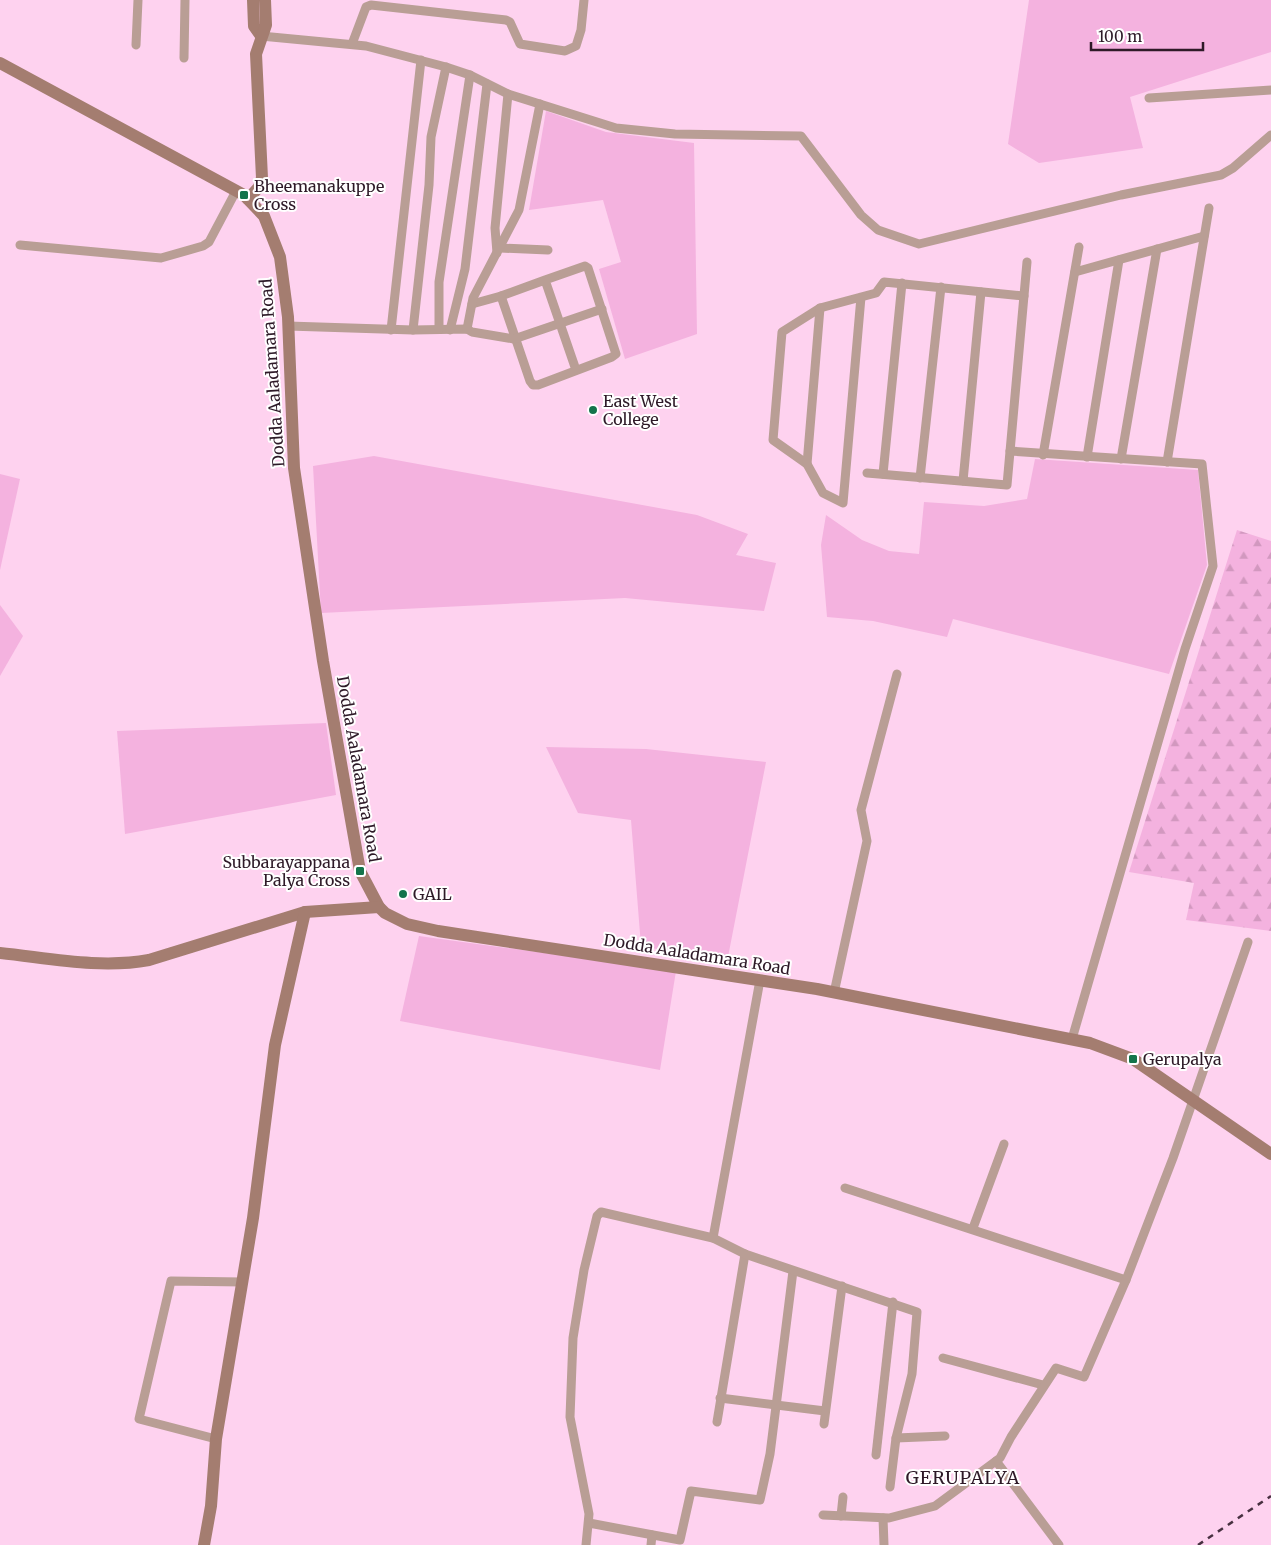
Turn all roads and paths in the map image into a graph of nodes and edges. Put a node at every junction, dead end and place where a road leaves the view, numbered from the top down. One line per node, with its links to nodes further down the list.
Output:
1 (138, 0): 8 (street)
2 (185, 0): 9 (street)
3 (253, 0): 6 (main road)
4 (265, 0): 6 (main road)
5 (584, 0): 7 (street)
6 (261, 36): 7 (street); 21 (main road)
7 (352, 44): 10 (street)
8 (136, 45)
9 (184, 58)
10 (421, 60): 12 (street); 46 (street)
11 (0, 63): 20 (main road, Dodda Aaladamara Road)
12 (446, 67): 13 (street); 47 (street)
13 (470, 76): 14 (street); 44 (street)
14 (486, 84): 16 (street); 48 (street)
15 (1271, 90): 17 (street)
16 (508, 94): 18 (street); 27 (street)
17 (1149, 98)
18 (540, 104): 19 (street); 27 (street)
19 (1271, 135)
20 (236, 191): 21 (main road, Dodda Aaladamara Road); 24 (street)
21 (248, 199): 43 (main road, Dodda Aaladamara Road)
22 (1209, 208): 23 (street)
23 (1204, 236): 26 (street); 55 (street)
24 (20, 245)
25 (1079, 247): 31 (street)
26 (1157, 249): 29 (street); 54 (street)
27 (499, 250): 28 (street); 39 (street)
28 (548, 250)
29 (1119, 260): 31 (street); 53 (street)
30 (1028, 262): 37 (street)
31 (1075, 272): 52 (street)
32 (545, 280): 36 (street); 41 (street); 42 (street)
33 (902, 284): 34 (street); 38 (street); 58 (street)
34 (941, 288): 35 (street); 59 (street)
35 (981, 292): 37 (street); 60 (street)
36 (501, 296): 39 (street); 49 (street)
37 (1024, 296): 51 (street)
38 (861, 297): 40 (street); 56 (street)
39 (472, 304): 45 (street)
40 (820, 308): 56 (street); 56 (street)
41 (602, 309): 42 (street); 50 (street)
42 (560, 324): 49 (street); 50 (street)
43 (288, 326): 46 (street); 62 (main road, Dodda Aaladamara Road)
44 (439, 329): 47 (street); 48 (street)
45 (466, 329): 48 (street); 49 (street)
46 (391, 330): 47 (street)
47 (413, 330)
48 (450, 330)
49 (517, 338): 50 (street)
50 (576, 370)
51 (1010, 452): 52 (street); 60 (street)
52 (1043, 455): 53 (street)
53 (1087, 457): 54 (street)
54 (1121, 459): 55 (street)
55 (1166, 462): 68 (street)
56 (807, 464)
57 (867, 473): 58 (street)
58 (883, 474): 59 (street)
59 (920, 478): 60 (street)
60 (963, 481)
61 (897, 674): 67 (street)
62 (379, 907): 63 (main road); 66 (main road, Dodda Aaladamara Road)
63 (306, 912): 65 (main road); 78 (main road)
64 (1248, 942): 69 (street)
65 (0, 953)
66 (760, 980): 67 (main road, Dodda Aaladamara Road); 74 (street)
67 (834, 992): 68 (main road, Dodda Aaladamara Road)
68 (1072, 1039): 69 (main road, Dodda Aaladamara Road)
69 (1192, 1100): 71 (main road, Dodda Aaladamara Road); 77 (street)
70 (1004, 1144): 73 (street)
71 (1271, 1154)
72 (846, 1188): 73 (street)
73 (973, 1228): 77 (street)
74 (713, 1238): 75 (street); 98 (street)
75 (745, 1254): 76 (street); 83 (street)
76 (793, 1271): 79 (street); 84 (street)
77 (1126, 1280): 82 (street)
78 (243, 1282): 90 (main road); 90 (street)
79 (842, 1286): 80 (street); 85 (street)
80 (893, 1302): 89 (street); 91 (street)
81 (943, 1358): 82 (street)
82 (1043, 1385): 92 (street)
83 (720, 1398): 84 (street); 86 (street)
84 (776, 1405): 85 (street); 100 (street)
85 (825, 1411): 87 (street)
86 (716, 1422)
87 (824, 1424)
88 (945, 1436): 89 (street)
89 (896, 1438): 93 (street)
90 (216, 1439): 101 (main road)
91 (876, 1455)
92 (996, 1462): 97 (street); 105 (street)
93 (890, 1487)
94 (843, 1497): 96 (street)
95 (823, 1515): 96 (street)
96 (840, 1516): 97 (street); 99 (street)
97 (883, 1518): 104 (street)
98 (589, 1523): 100 (street); 102 (street)
99 (840, 1526)
100 (652, 1535): 103 (street)
101 (204, 1545)
102 (586, 1545)
103 (651, 1545)
104 (884, 1545)
105 (1059, 1545)

